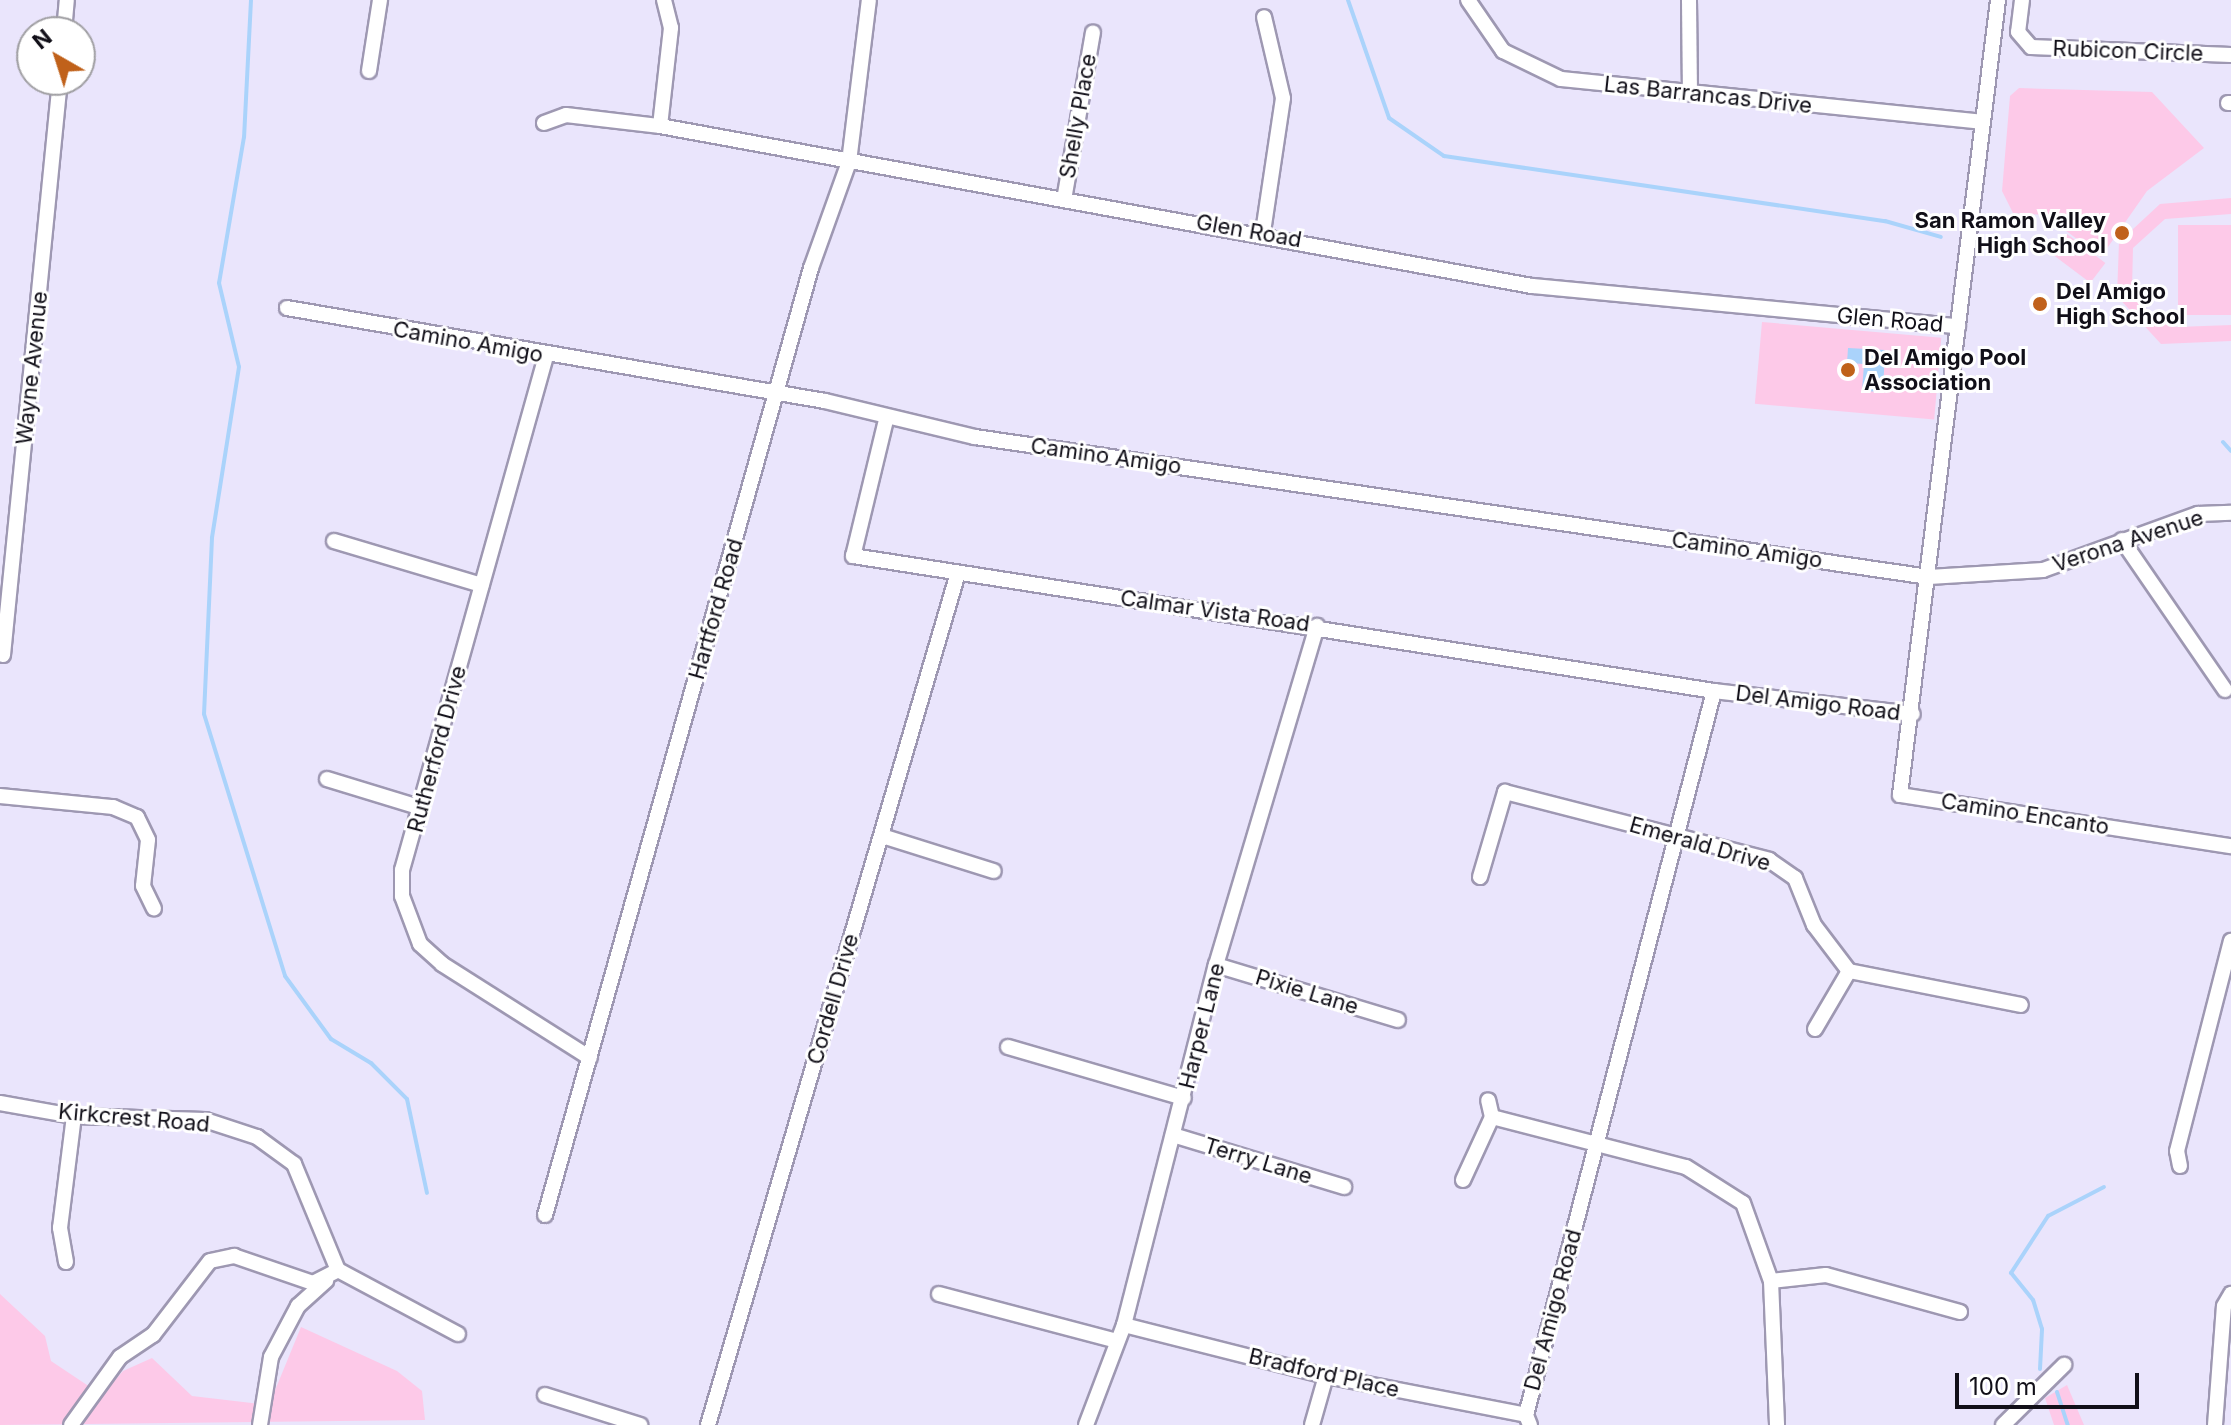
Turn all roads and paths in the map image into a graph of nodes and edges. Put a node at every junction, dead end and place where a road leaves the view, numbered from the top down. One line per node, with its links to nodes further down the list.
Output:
1 (380, 0): 11 (street)
2 (664, 0): 16 (street)
3 (869, 0): 17 (street, Hartford Road)
4 (1468, 0): 12 (street, Las Barrancas Drive)
5 (1689, 0): 12 (street)
6 (1998, 0): 14 (street, Del Amigo Road)
7 (2022, 0): 10 (street, Rubicon Circle)
8 (1264, 17): 19 (street)
9 (1093, 32): 18 (street, Shelly Place)
10 (2231, 55)
11 (369, 71)
12 (1690, 94): 14 (street, Las Barrancas Drive)
13 (58, 96): 32 (street, Wayne Avenue)
14 (1982, 122): 21 (street, Del Amigo Road)
15 (544, 123): 16 (street, Glen Road)
16 (660, 126): 17 (street, Glen Road)
17 (849, 162): 18 (street, Glen Road); 23 (street, Hartford Road)
18 (1064, 200): 19 (street, Glen Road)
19 (1263, 232): 21 (street, Glen Road)
20 (287, 308): 22 (street, Camino Amigo)
21 (1958, 326): 29 (street, Del Amigo Road)
22 (546, 356): 23 (street, Camino Amigo); 30 (street, Rutherford Drive)
23 (777, 393): 24 (street, Camino Amigo); 52 (street, Hartford Road)
24 (886, 420): 28 (street, Calmar Vista Road); 29 (street, Camino Amigo)
25 (2231, 513): 26 (street, Verona Avenue)
26 (2122, 540): 29 (street, Verona Avenue); 33 (street)
27 (334, 541): 30 (street)
28 (958, 573): 31 (street, Calmar Vista Road); 40 (street, Cordell Drive)
29 (1929, 577): 35 (street, Del Amigo Road)
30 (482, 585): 38 (street, Rutherford Drive)
31 (1317, 626): 34 (street, Calmar Vista Road); 46 (street, Harper Lane)
32 (3, 655)
33 (2225, 690)
34 (1714, 691): 35 (street, Del Amigo Road); 39 (street, Del Amigo Road)
35 (1913, 714): 41 (street, Camino Encanto)
36 (327, 779): 38 (street)
37 (0, 796): 44 (street)
38 (422, 808): 52 (street, Rutherford Drive)
39 (1676, 834): 43 (street, Emerald Drive); 47 (street, Emerald Drive); 59 (street, Del Amigo Road)
40 (882, 836): 42 (street); 80 (street, Cordell Drive)
41 (2231, 846)
42 (994, 871)
43 (1480, 877)
44 (154, 909)
45 (2231, 941): 60 (street)
46 (1216, 965): 49 (street, Pixie Lane); 53 (street, Harper Lane)
47 (1849, 971): 48 (street); 50 (street)
48 (2021, 1005)
49 (1398, 1020)
50 (1815, 1029)
51 (1008, 1047): 53 (street)
52 (590, 1058): 63 (street, Hartford Road)
53 (1184, 1098): 58 (street, Harper Lane)
54 (1488, 1100): 57 (street)
55 (0, 1103): 56 (street, Kirkcrest Road)
56 (74, 1116): 64 (street); 65 (street, Kirkcrest Road)
57 (1492, 1117): 59 (street); 61 (street)
58 (1173, 1135): 62 (street, Terry Lane); 70 (street, Harper Lane)
59 (1596, 1145): 66 (street); 76 (street, Del Amigo Road)
60 (2180, 1166)
61 (1463, 1180)
62 (1344, 1187)
63 (545, 1215)
64 (66, 1262)
65 (338, 1270): 71 (street); 78 (street); 79 (street)
66 (1771, 1281): 69 (street); 83 (street)
67 (939, 1294): 72 (street)
68 (2231, 1294): 85 (street)
69 (1960, 1312)
70 (1124, 1325): 72 (street, Harper Lane); 74 (street, Bradford Place)
71 (458, 1334)
72 (1117, 1341): 81 (street, Harper Lane)
73 (2064, 1365): 84 (street)
74 (1326, 1376): 76 (street, Bradford Place); 82 (street)
75 (545, 1395): 77 (street)
76 (1528, 1420)
77 (636, 1424)
78 (71, 1425)
79 (260, 1425)
80 (708, 1425)
81 (1086, 1425)
82 (1312, 1425)
83 (1777, 1425)
84 (2003, 1425)
85 (2215, 1425)

